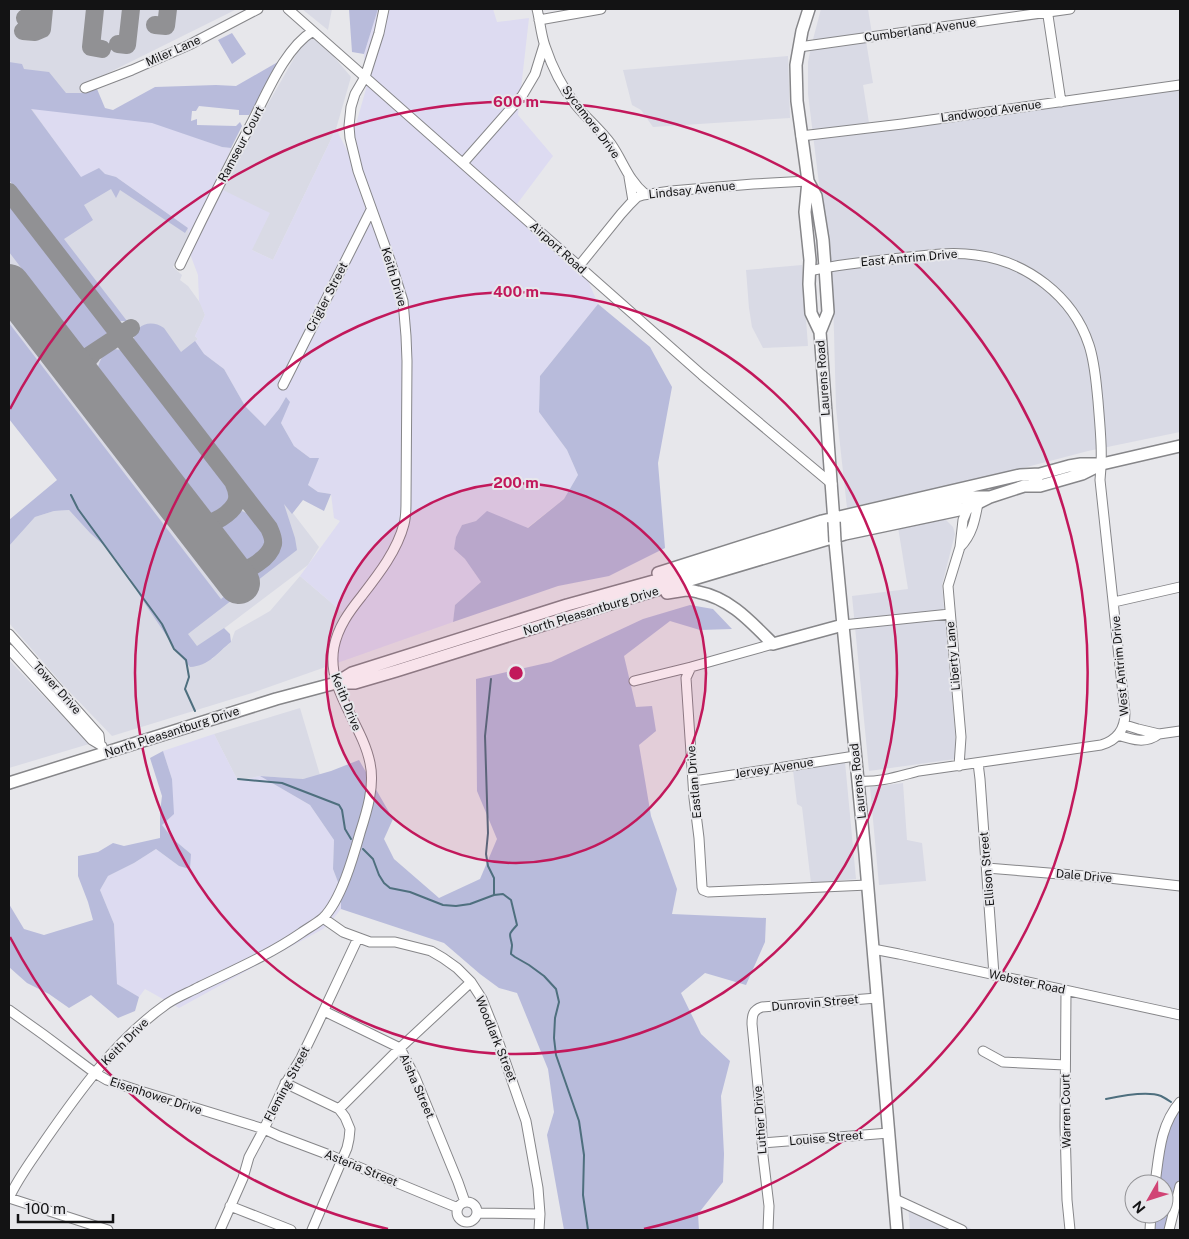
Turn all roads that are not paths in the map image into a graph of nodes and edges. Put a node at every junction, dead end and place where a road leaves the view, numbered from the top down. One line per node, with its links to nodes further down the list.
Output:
1 (258, 9): 15 (street, Miler Lane)
2 (288, 9): 10 (street, Airport Road)
3 (384, 9): 13 (street, Keith Drive)
4 (537, 9): 9 (street, Sycamore Drive)
5 (601, 9): 9 (street)
6 (809, 9): 12 (main road, Laurens Road)
7 (1070, 9): 8 (street, Cumberland Avenue)
8 (1048, 10): 12 (street, Cumberland Avenue); 16 (street)
9 (539, 20): 11 (street, Sycamore Drive)
10 (313, 31): 13 (street, Airport Road); 24 (street, Ramseur Court)
11 (544, 45): 18 (street); 19 (street, Sycamore Drive)
12 (799, 47): 17 (main road, Laurens Road)
13 (365, 77): 18 (street, Airport Road); 23 (street, Keith Drive)
14 (1180, 85): 16 (street, Landwood Avenue)
15 (85, 88)
16 (1061, 102): 17 (street, Landwood Avenue)
17 (801, 136): 20 (main road, Laurens Road)
18 (463, 163): 25 (street, Airport Road)
19 (629, 177): 21 (street, Sycamore Drive); 22 (street, Sycamore Drive)
20 (808, 181): 21 (street, Lindsay Avenue); 26 (main road, Laurens Road); 27 (main road, Laurens Road)
21 (645, 194): 22 (street, Lindsay Avenue)
22 (633, 201): 25 (street, Lindsay Avenue)
23 (371, 210): 29 (street, Crigler Street); 47 (street, Keith Drive)
24 (180, 265)
25 (579, 266): 33 (street, Airport Road)
26 (825, 267): 27 (street, East Antrim Drive); 28 (main road, Laurens Road); 31 (street, East Antrim Drive)
27 (810, 271): 28 (main road, Laurens Road)
28 (820, 332): 33 (main road, Laurens Road)
29 (283, 385)
30 (1180, 446): 31 (main road)
31 (1102, 464): 32 (main road); 34 (main road); 39 (street, West Antrim Drive)
32 (1040, 474): 34 (main road); 36 (main road)
33 (832, 484): 36 (main road, Laurens Road)
34 (1024, 486): 35 (main road)
35 (971, 503): 36 (main road); 40 (street, Liberty Lane)
36 (839, 525): 38 (main road, North Pleasantburg Drive); 41 (main road, North Pleasantburg Drive); 42 (main road, Laurens Road, bridge)
37 (1180, 587): 39 (street)
38 (623, 600): 41 (main road, North Pleasantburg Drive); 44 (main road)
39 (1114, 602): 49 (street, West Antrim Drive)
40 (950, 614): 42 (street); 57 (street, Liberty Lane)
41 (534, 622): 47 (main road, North Pleasantburg Drive)
42 (843, 625): 44 (main road); 55 (main road, Laurens Road)
43 (9, 634): 53 (street, Tower Drive)
44 (773, 644): 46 (street)
45 (9, 649): 53 (street, Tower Drive)
46 (691, 667): 48 (street); 58 (street, Eastlan Drive)
47 (336, 682): 54 (main road, North Pleasantburg Drive); 64 (street, Keith Drive)
48 (634, 682)
49 (1124, 725): 51 (street); 52 (street, West Antrim Drive)
50 (1180, 731): 51 (street)
51 (1159, 734): 52 (street)
52 (1118, 735): 56 (street, West Antrim Drive)
53 (100, 744): 54 (street, Tower Drive)
54 (108, 752): 60 (main road, North Pleasantburg Drive)
55 (855, 756): 58 (street, Jervey Avenue); 59 (main road, Laurens Road)
56 (978, 763): 57 (street, West Antrim Drive); 61 (street, Ellison Street)
57 (959, 766): 59 (street, West Antrim Drive)
58 (694, 781): 62 (street, Eastlan Drive)
59 (858, 782): 62 (main road, Laurens Road)
60 (9, 783)
61 (987, 868): 63 (street, Dale Drive); 67 (street, Ellison Street)
62 (868, 885): 66 (main road, Laurens Road)
63 (1180, 886)
64 (323, 918): 65 (street, Woodlark Street); 78 (street, Keith Drive)
65 (358, 938): 68 (street, Woodlark Street); 72 (street, Fleming Street)
66 (873, 949): 67 (street, Webster Road); 70 (main road, Laurens Road)
67 (994, 975): 69 (street, Webster Road)
68 (471, 982): 75 (street); 94 (street, Woodlark Street)
69 (1066, 991): 74 (street, Webster Road); 77 (street, Warren Court)
70 (878, 998): 73 (street, Dunrovin Street); 83 (main road, Laurens Road)
71 (9, 1010): 78 (street, Eisenhower Drive)
72 (324, 1011): 75 (street, Aisha Street); 79 (street, Fleming Street)
73 (755, 1011): 84 (street, Luther Drive)
74 (1180, 1016)
75 (400, 1048): 81 (street); 90 (street, Aisha Street)
76 (983, 1051): 77 (street)
77 (1065, 1065): 105 (street, Warren Court)
78 (95, 1073): 82 (street, Eisenhower Drive); 88 (street, Keith Drive)
79 (285, 1083): 81 (street); 82 (street, Fleming Street)
80 (1180, 1102): 86 (street)
81 (339, 1109): 85 (street)
82 (264, 1129): 85 (street, Asteria Street); 91 (street, Fleming Street)
83 (889, 1133): 84 (street, Louise Street); 89 (main road, Laurens Road)
84 (762, 1143): 102 (street, Luther Drive)
85 (342, 1161): 92 (street, Asteria Street); 99 (street)
86 (1156, 1174)
87 (1180, 1186): 106 (street)
88 (9, 1198): 96 (street)
89 (895, 1199): 103 (main road, Laurens Road); 104 (street)
90 (465, 1202): 92 (street); 93 (street)
91 (230, 1206): 97 (street, Fleming Street); 98 (street)
92 (458, 1208): 95 (street)
93 (477, 1213): 94 (street); 95 (street)
94 (540, 1214): 101 (street, Woodlark Street)
95 (462, 1221): 100 (street)
96 (108, 1230)
97 (220, 1230)
98 (291, 1230)
99 (312, 1230)
100 (458, 1230)
101 (539, 1230)
102 (768, 1230)
103 (897, 1230)
104 (962, 1230)
105 (1070, 1230)
106 (1168, 1230)

